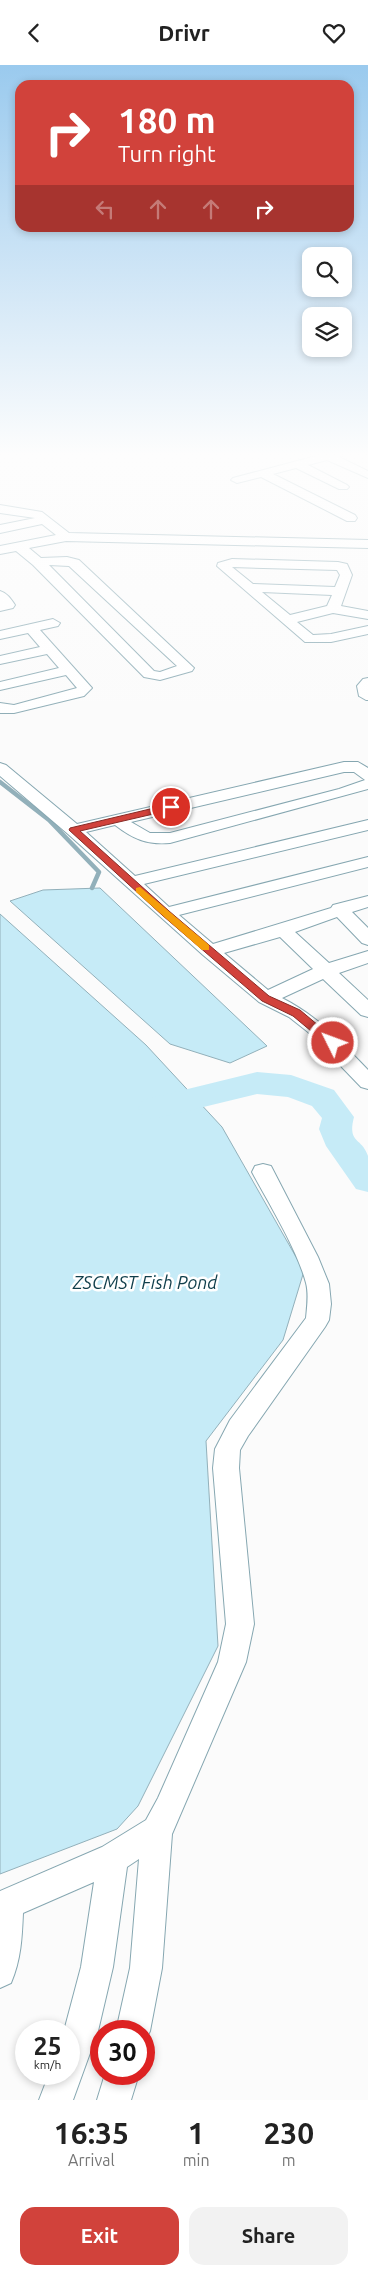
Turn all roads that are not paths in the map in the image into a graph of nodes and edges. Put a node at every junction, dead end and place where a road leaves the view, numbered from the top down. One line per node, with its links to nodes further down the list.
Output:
1 (14, 547): 3 (street)
2 (19, 547): 4 (street)
3 (0, 550)
4 (38, 562): 4 (street)
5 (250, 588): 6 (street); 6 (street); 11 (street)
6 (340, 591): 9 (street)
7 (0, 595): 8 (street)
8 (0, 607)
9 (333, 609): 10 (street); 11 (street)
10 (368, 615)
11 (287, 620): 14 (street)
12 (53, 623): 13 (street)
13 (31, 628): 15 (street); 16 (street)
14 (368, 630)
15 (0, 635)
16 (49, 649): 17 (street); 18 (street)
17 (0, 660)
18 (69, 670): 19 (street); 20 (street)
19 (0, 686)
20 (0, 707)
21 (0, 768): 26 (street)
22 (368, 776): 24 (street)
23 (368, 783): 24 (street)
24 (118, 819): 26 (street)
25 (368, 825): 28 (street)
26 (74, 830): 28 (street)
27 (368, 862): 31 (street)
28 (131, 882): 31 (street)
29 (368, 901): 30 (street)
30 (339, 909): 32 (street); 33 (street)
31 (166, 913): 34 (street)
32 (283, 930): 34 (street); 36 (street)
33 (368, 939)
34 (209, 951): 37 (street)
35 (368, 957): 36 (street)
36 (327, 970): 37 (street); 38 (street)
37 (266, 998): 39 (street)
38 (368, 1011)
39 (368, 1082)
40 (263, 1172): 41 (street)
41 (157, 1831): 42 (street); 45 (street)
42 (113, 1858): 43 (street); 46 (street)
43 (4, 1905): 44 (street)
44 (0, 1972)
45 (135, 2020)
46 (80, 2034)
47 (62, 2085): 49 (street)
48 (119, 2085): 50 (street)
49 (56, 2100)
50 (114, 2100)

